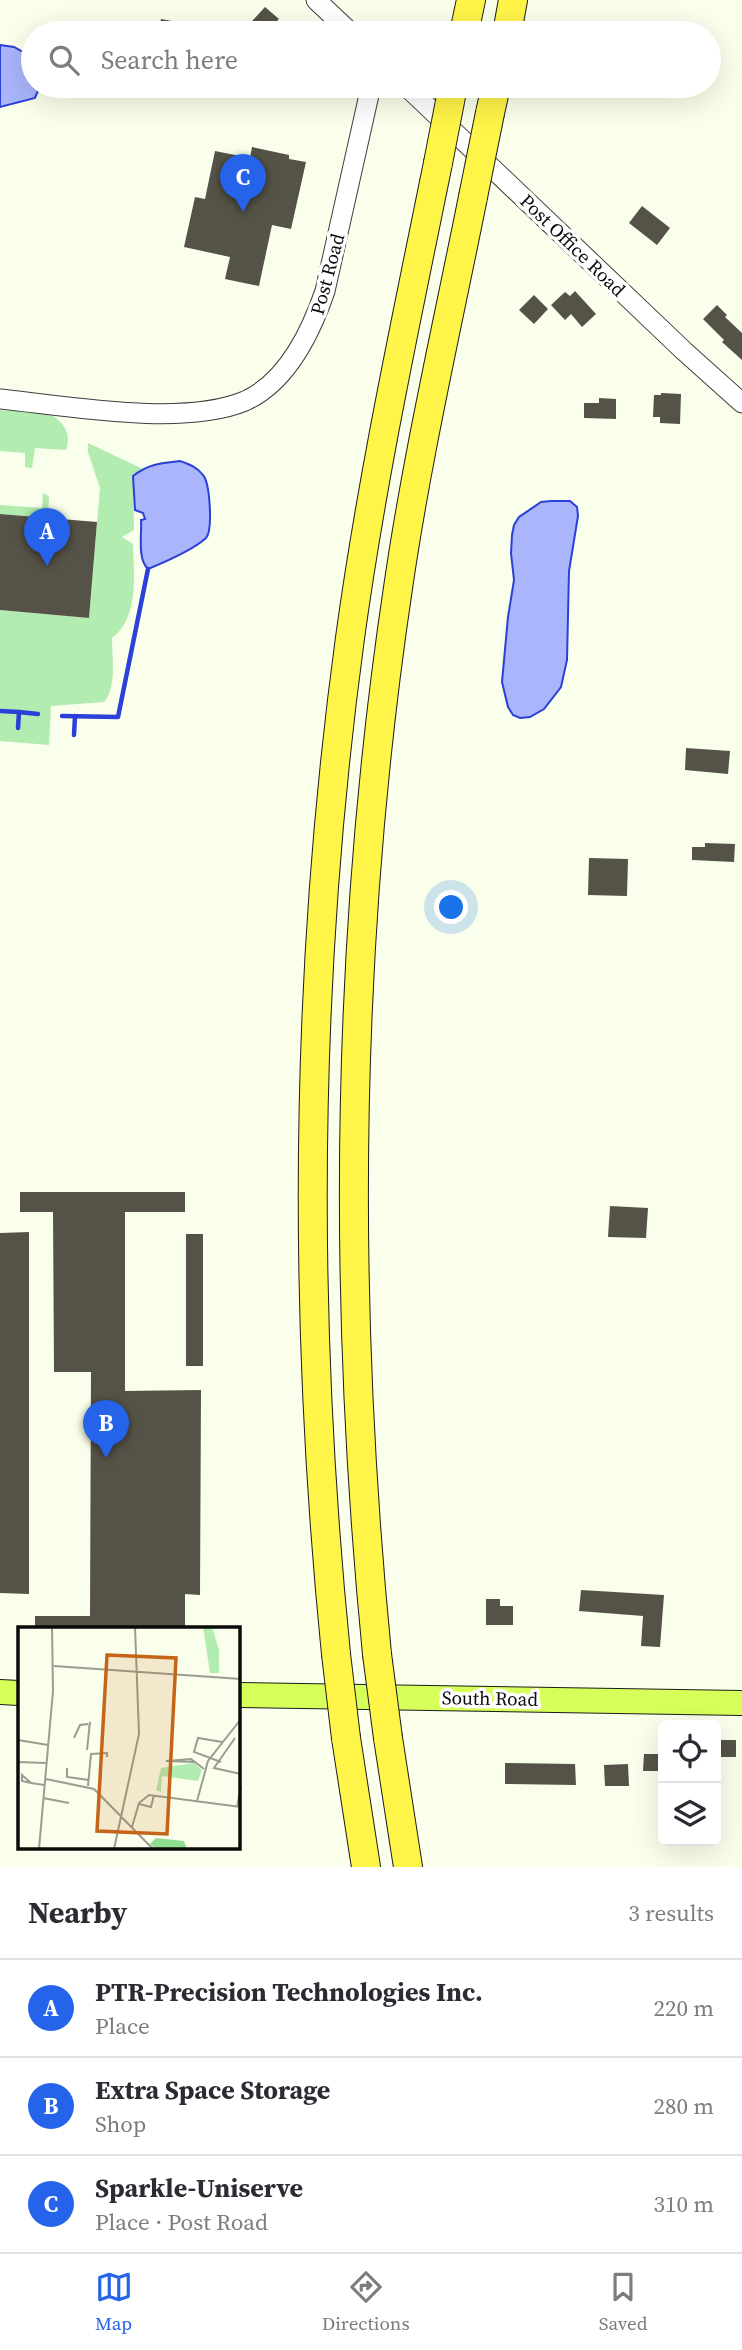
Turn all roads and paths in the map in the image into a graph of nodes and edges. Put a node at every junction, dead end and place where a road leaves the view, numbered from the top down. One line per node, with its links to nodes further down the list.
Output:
1 (316, 0): 4 (street)
2 (471, 0): 5 (highway)
3 (513, 0): 6 (highway)
4 (338, 21)
5 (467, 21)
6 (509, 21)
7 (368, 98): 11 (street, Post Road)
8 (418, 98): 12 (street, Post Office Road)
9 (451, 98): 17 (highway, bridge)
10 (493, 98): 18 (highway, bridge)
11 (0, 399)
12 (742, 403)
13 (0, 1692): 14 (main road)
14 (18, 1693)
15 (240, 1695): 16 (main road, South Road)
16 (742, 1703)
17 (366, 1867)
18 (408, 1867)

